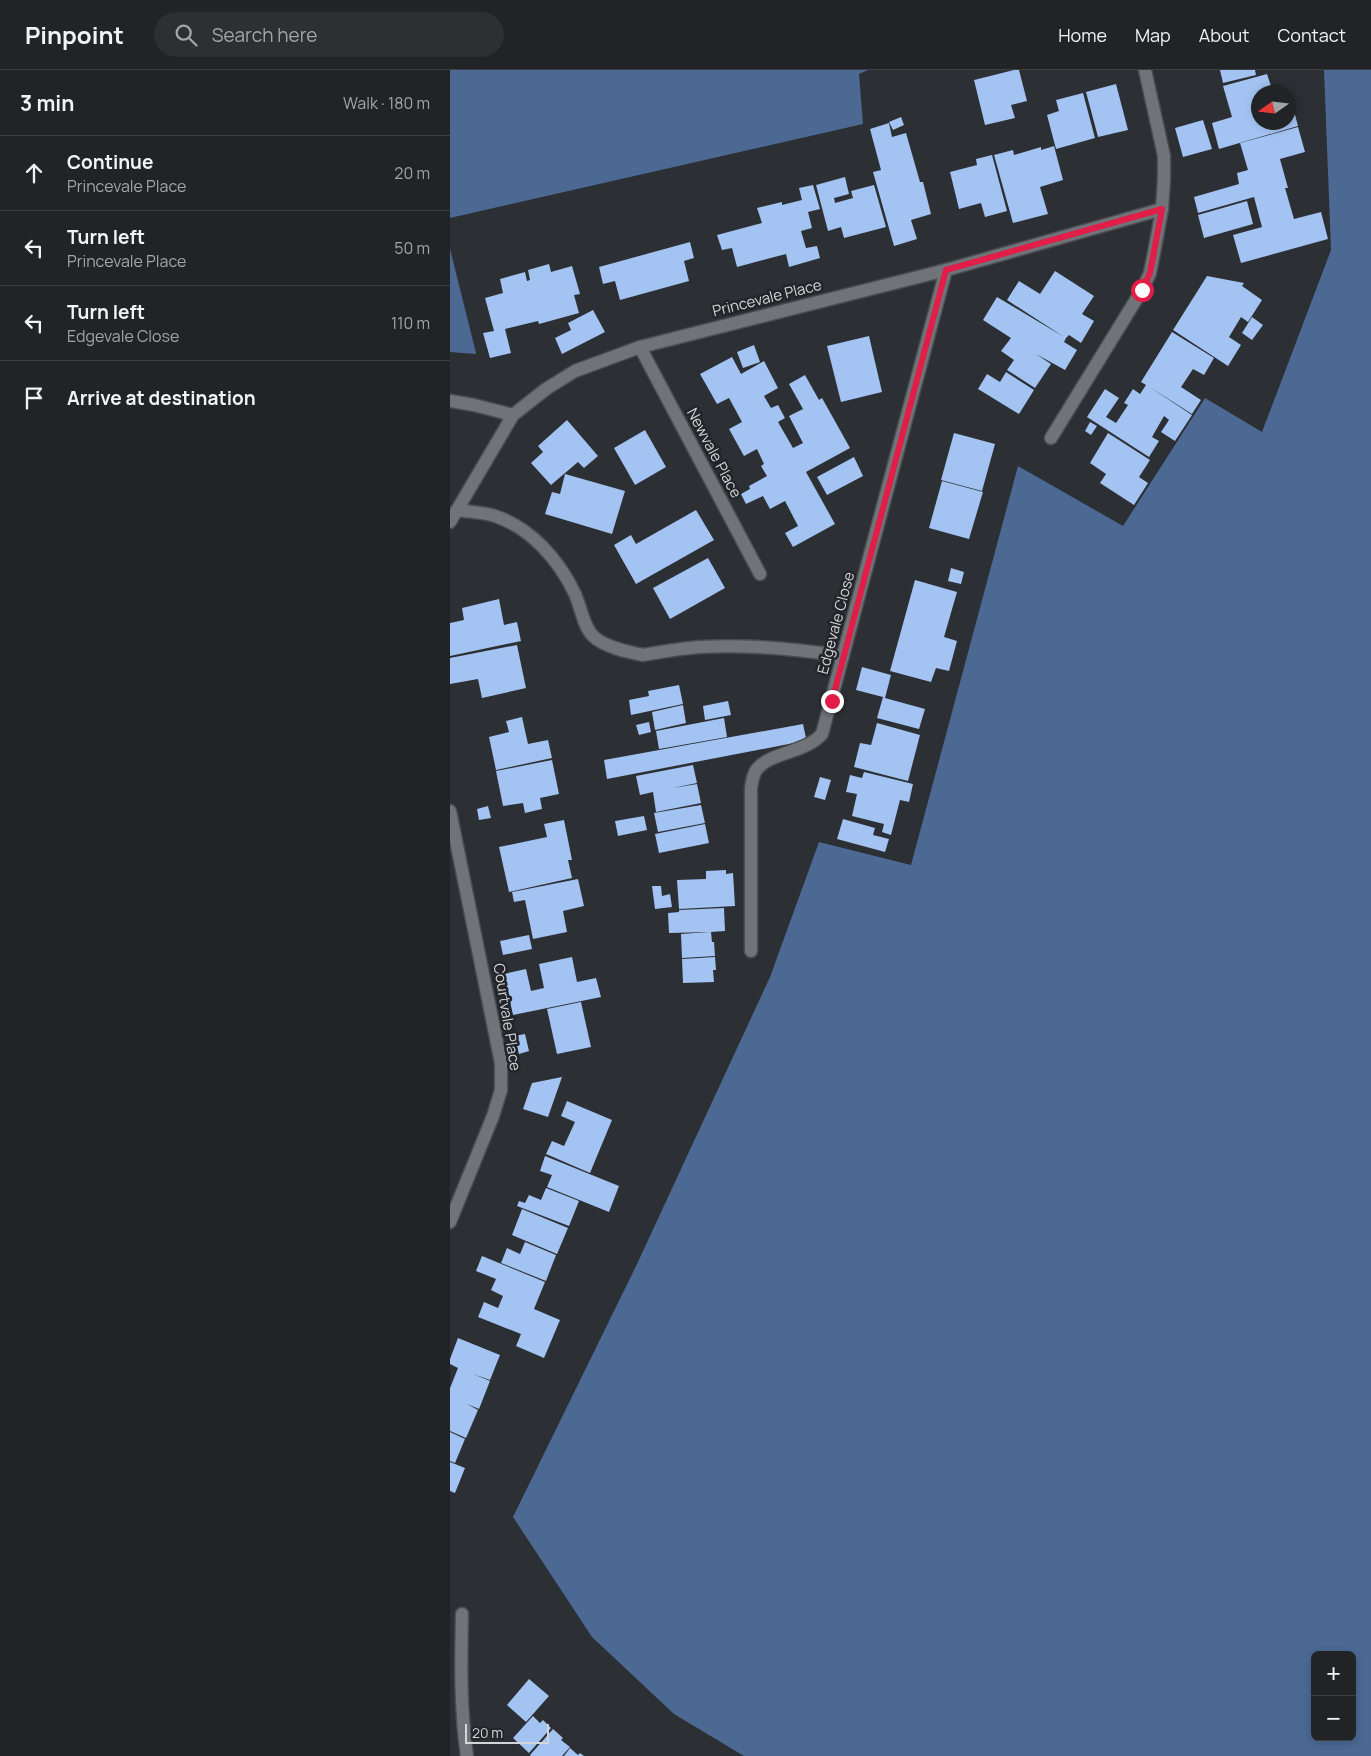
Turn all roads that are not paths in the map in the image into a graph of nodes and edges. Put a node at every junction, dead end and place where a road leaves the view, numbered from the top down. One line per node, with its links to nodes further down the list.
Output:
1 (1145, 70): 2 (street)
2 (1162, 209): 3 (street, Princevale Place); 7 (street)
3 (946, 270): 4 (street, Princevale Place); 11 (street, Edgevale Close)
4 (640, 347): 6 (street, Princevale Place); 10 (street, Newvale Place)
5 (450, 401): 6 (street)
6 (513, 415): 8 (street, Princevale Place)
7 (1051, 438)
8 (457, 510): 9 (street, Princevale Place); 11 (street)
9 (450, 522)
10 (760, 574)
11 (843, 656): 14 (street, Edgevale Close)
12 (450, 811): 13 (street, Courtvale Place)
13 (454, 853): 15 (street, Courtvale Place)
14 (751, 951)
15 (451, 1215)
16 (462, 1614): 17 (street)
17 (468, 1756)

